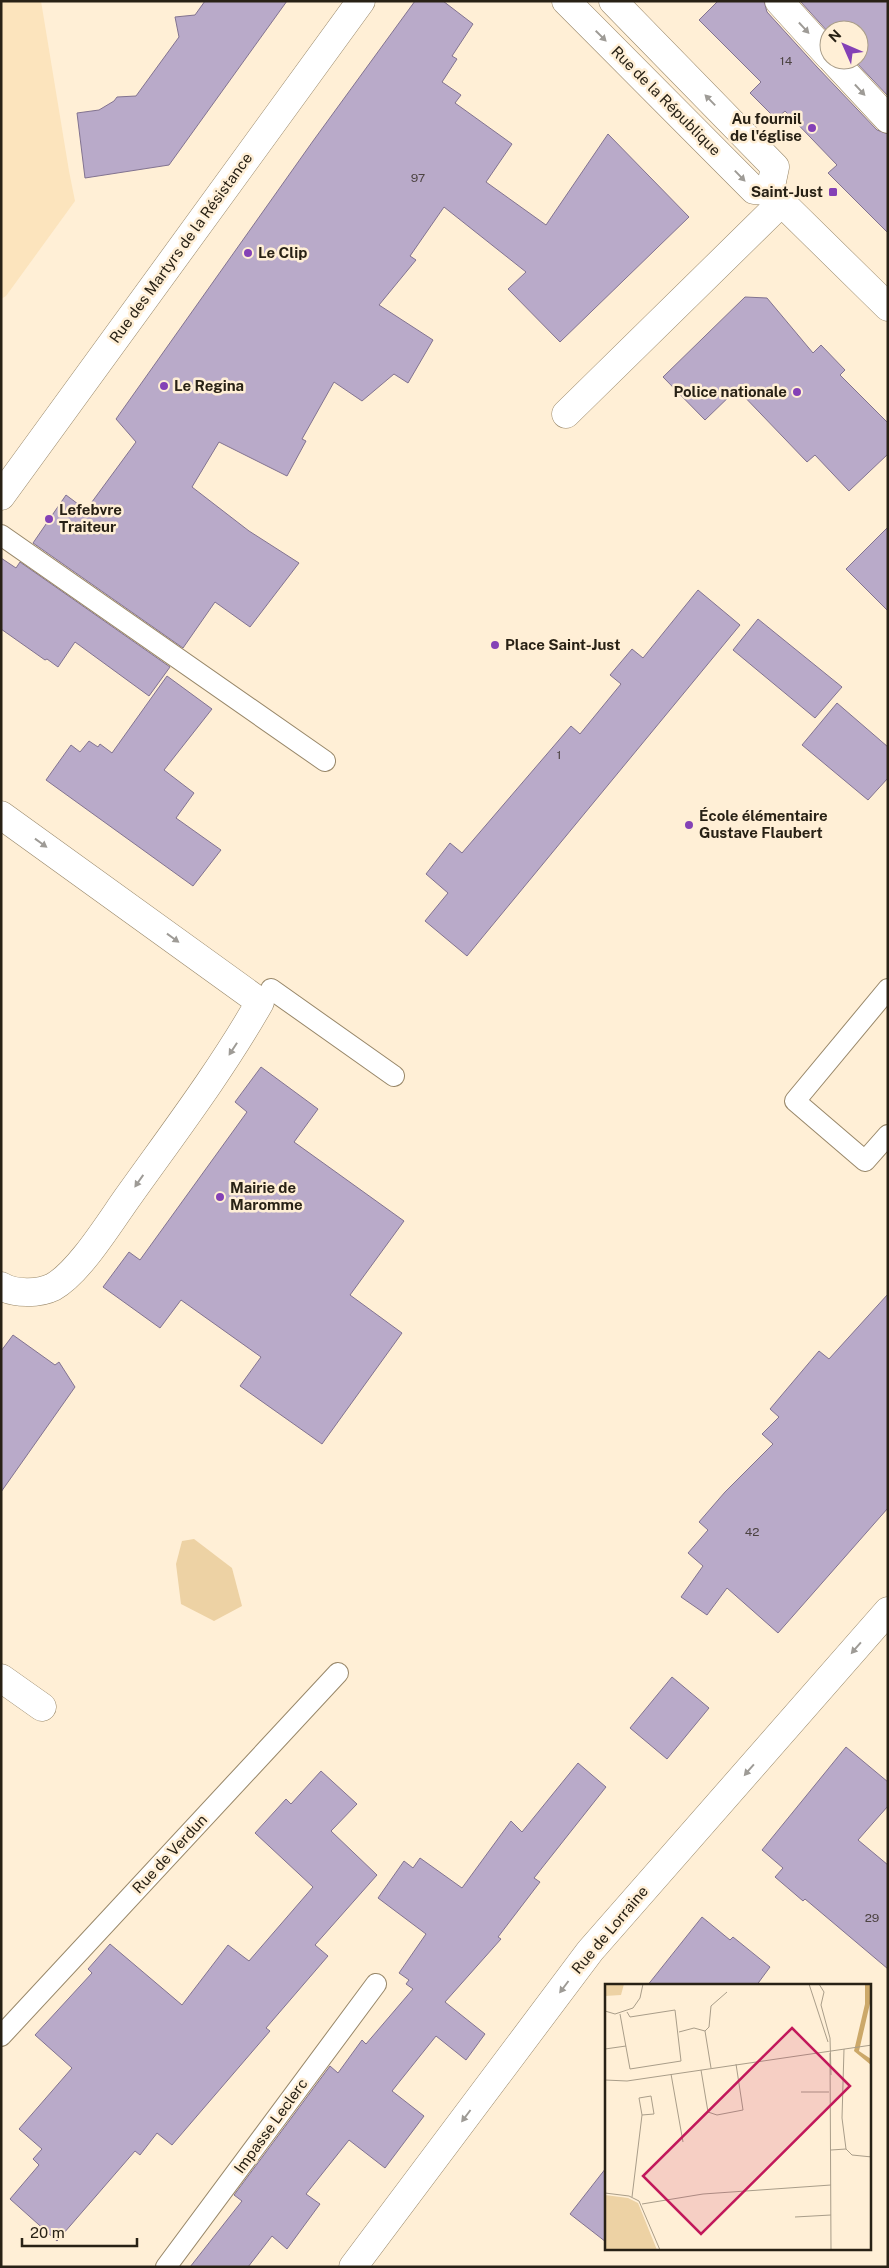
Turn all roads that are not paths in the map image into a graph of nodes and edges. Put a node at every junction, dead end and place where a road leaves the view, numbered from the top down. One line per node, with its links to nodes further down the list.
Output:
1 (361, 1): 11 (street, Rue des Martyrs de la Résistance)
2 (566, 1): 8 (street, Rue de la République, one-way to 8)
3 (613, 1): 8 (street, Rue de la République, one-way to 3)
4 (779, 1): 5 (street, one-way to 5)
5 (819, 45)
6 (842, 70): 7 (street, one-way to 7)
7 (888, 119)
8 (776, 197): 9 (street, Rue de la République); 10 (street)
9 (888, 307)
10 (566, 414)
11 (1, 496)
12 (1, 535): 13 (lane)
13 (326, 761)
14 (1, 815): 19 (street, one-way to 19)
15 (271, 989): 17 (lane)
16 (888, 989): 18 (lane)
17 (394, 1076)
18 (888, 1135)
19 (1, 1286)
20 (888, 1611): 27 (street, Rue de Lorraine, one-way to 27)
21 (338, 1672): 25 (lane, Rue de Verdun)
22 (1, 1678): 23 (street)
23 (42, 1707)
24 (376, 1984): 26 (lane, Impasse Leclerc)
25 (1, 2036)
26 (166, 2267)
27 (353, 2267)

